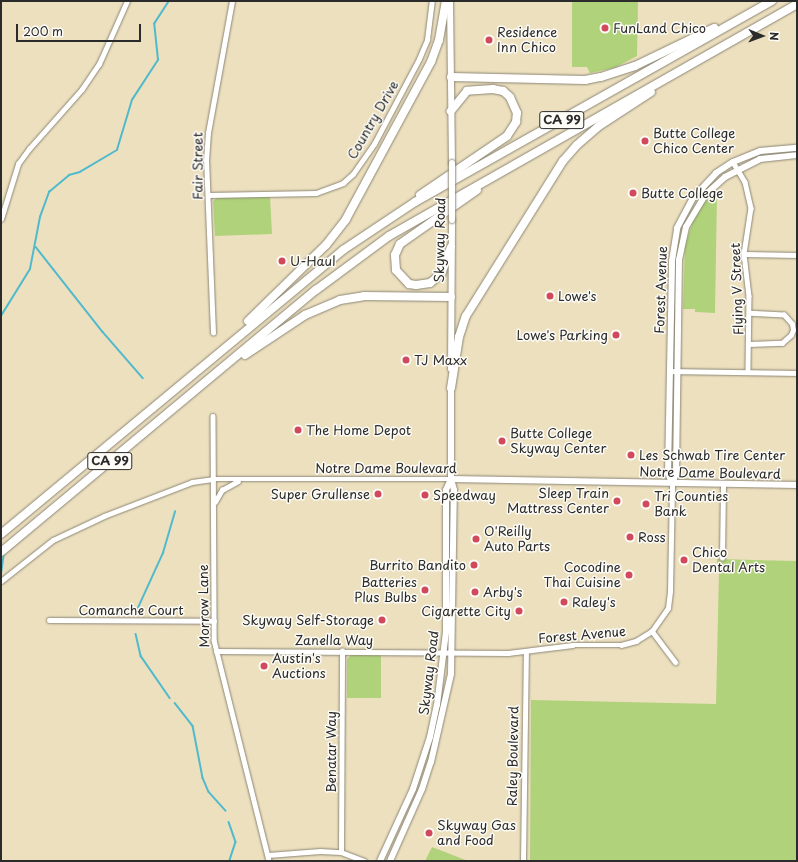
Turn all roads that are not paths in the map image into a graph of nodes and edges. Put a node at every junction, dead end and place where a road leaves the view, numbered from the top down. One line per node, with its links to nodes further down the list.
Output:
1 (127, 1): 18 (street)
2 (232, 1): 17 (street, Fair Street)
3 (432, 1): 17 (street, Country Drive)
4 (446, 1): 27 (highway)
5 (450, 1): 10 (main road, Skyway Road)
6 (772, 1): 8 (highway, CA 99)
7 (797, 4): 9 (highway, CA 99)
8 (743, 18): 10 (highway); 19 (highway, CA 99)
9 (694, 62): 14 (highway, CA 99); 33 (highway)
10 (451, 77): 11 (main road, Skyway Road)
11 (451, 111): 19 (highway); 20 (main road, Skyway Road, bridge)
12 (797, 148): 15 (main road, Forest Avenue)
13 (797, 155): 16 (main road, Forest Avenue)
14 (522, 159): 20 (highway); 32 (highway, CA 99)
15 (733, 162): 16 (street, Flying V Street); 28 (main road, Forest Avenue)
16 (737, 169): 21 (street, Flying V Street); 29 (main road, Forest Avenue)
17 (208, 195): 25 (street, Fair Street)
18 (1, 219)
19 (382, 223): 27 (highway, CA 99)
20 (451, 247): 23 (main road, Skyway Road)
21 (744, 254): 22 (street); 24 (street, Flying V Street)
22 (797, 255)
23 (451, 297): 32 (highway); 33 (main road, Skyway Road)
24 (750, 313): 26 (street, Flying V Street); 26 (street)
25 (213, 333)
26 (750, 344): 30 (street, Flying V Street)
27 (211, 358): 42 (highway, CA 99)
28 (670, 371): 29 (street); 38 (main road, Forest Avenue)
29 (677, 371): 30 (street); 38 (main road, Forest Avenue)
30 (748, 372): 31 (street)
31 (797, 373)
32 (208, 380): 43 (highway, CA 99)
33 (451, 388): 36 (main road, Skyway Road)
34 (213, 416): 35 (street, Morrow Lane)
35 (214, 479): 37 (street, Notre Dame Boulevard); 41 (street, Morrow Lane); 45 (street, Notre Dame Boulevard)
36 (451, 479): 37 (street, Notre Dame Boulevard); 38 (main road, Notre Dame Boulevard); 51 (main road, Skyway Road); 52 (main road, Skyway Road)
37 (242, 480): 41 (street)
38 (672, 483): 39 (main road, Notre Dame Boulevard); 48 (street, Forest Avenue)
39 (723, 484): 40 (main road, Notre Dame Boulevard); 44 (street)
40 (797, 485)
41 (214, 505): 47 (street, Morrow Lane)
42 (3, 532)
43 (1, 552)
44 (722, 558)
45 (1, 582)
46 (49, 620): 47 (street, Comanche Court)
47 (214, 621): 49 (street, Morrow Lane)
48 (652, 632): 53 (street, Forest Avenue); 54 (street)
49 (216, 651): 50 (street, Zanella Way); 56 (street, Morrow Lane)
50 (342, 651): 51 (street, Zanella Way); 55 (street, Benatar Way)
51 (445, 651): 52 (street, Zanella Way); 59 (main road, Skyway Road)
52 (453, 651): 53 (street, Forest Avenue); 60 (main road, Skyway Road)
53 (526, 652): 61 (street, Raley Boulevard)
54 (675, 662)
55 (341, 852): 56 (street); 58 (street)
56 (268, 855): 57 (street, Morrow Lane)
57 (269, 861)
58 (364, 861)
59 (380, 861)
60 (390, 861)
61 (523, 861)

